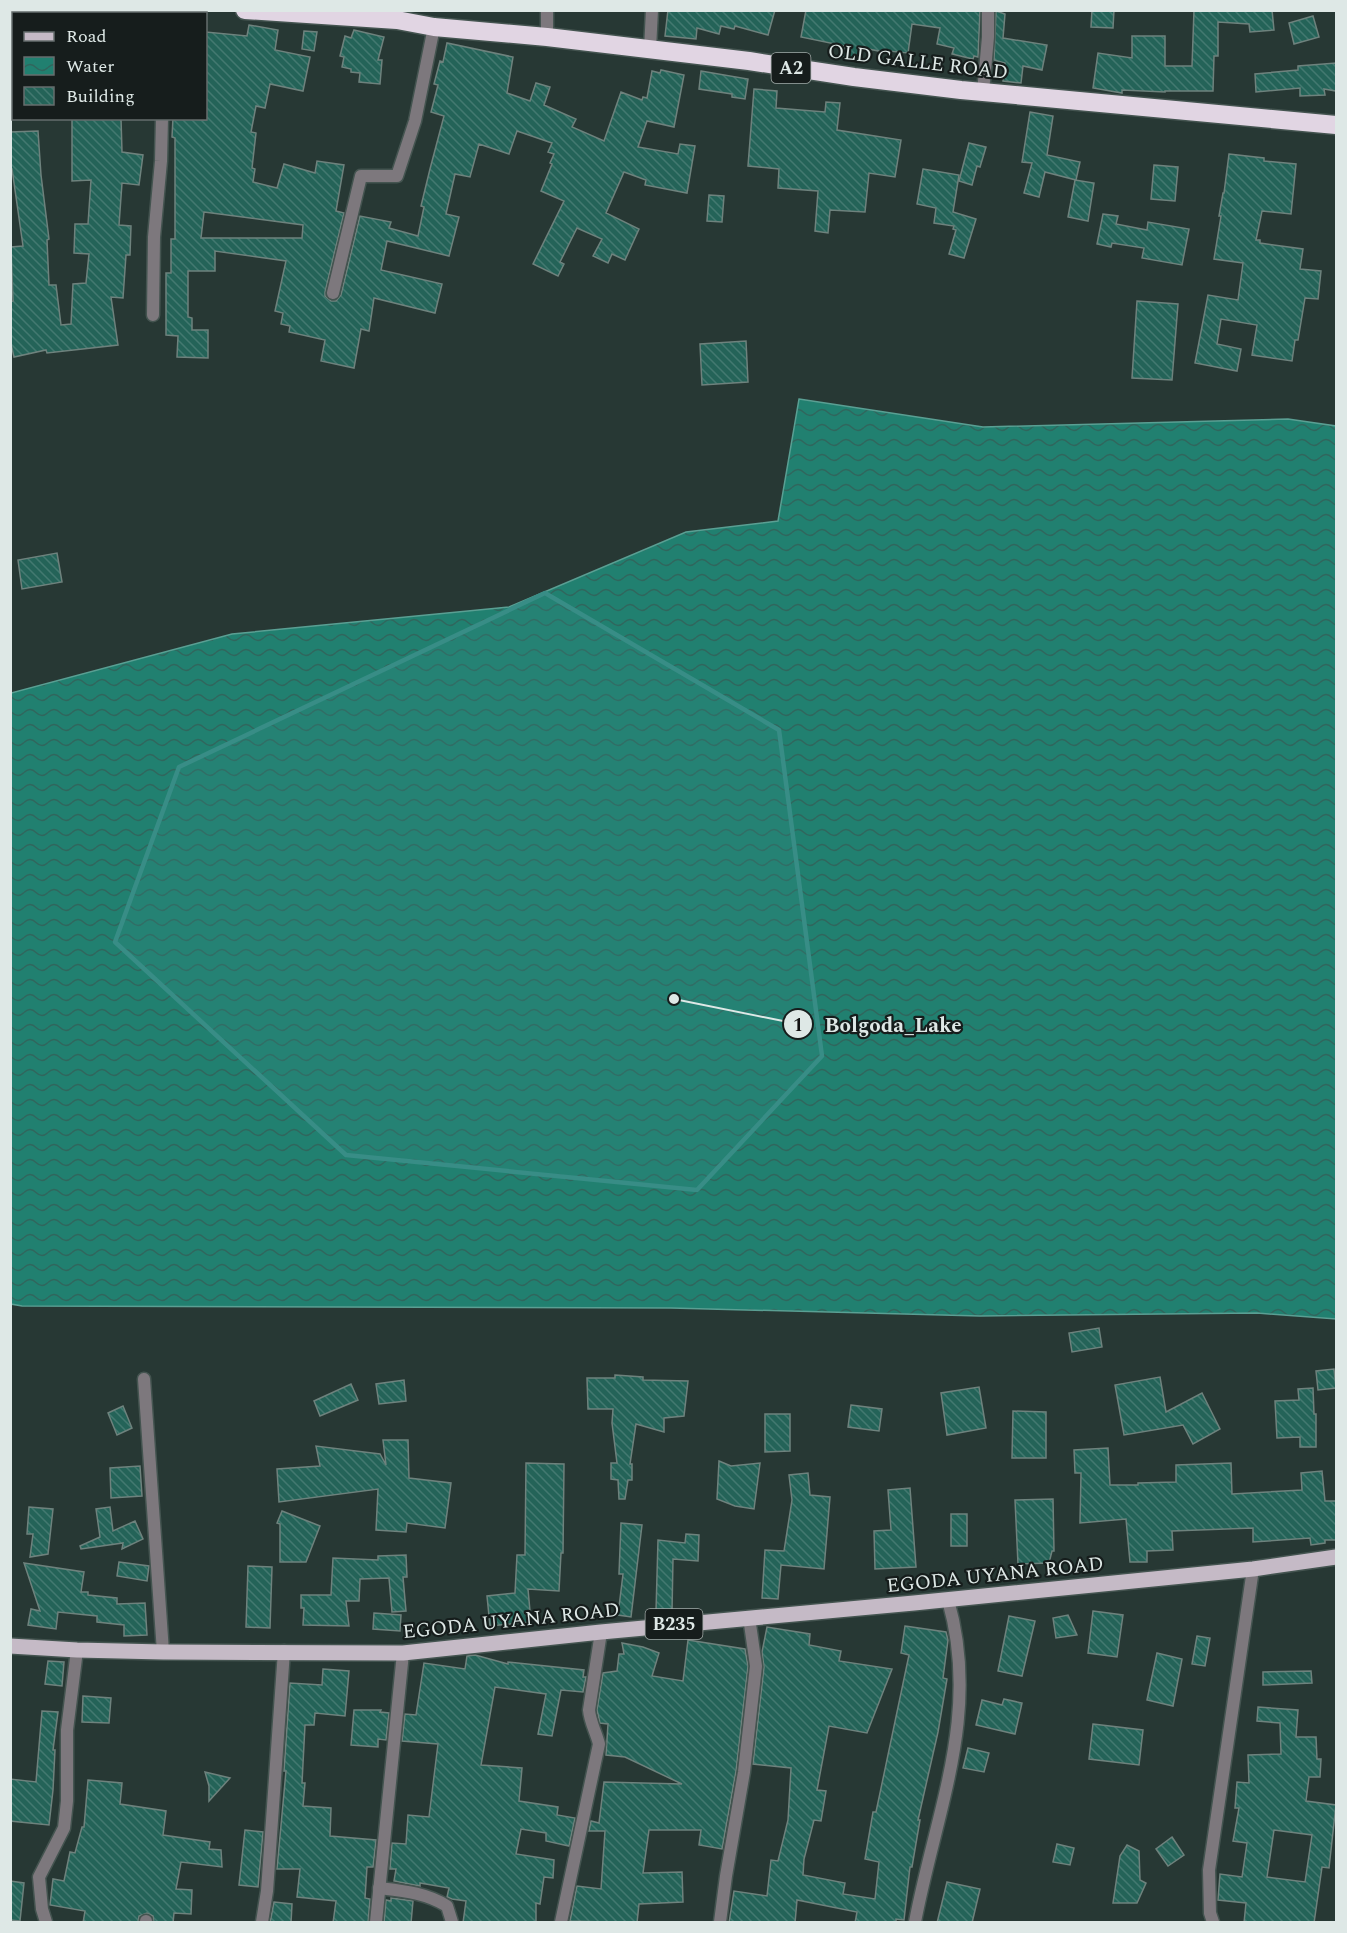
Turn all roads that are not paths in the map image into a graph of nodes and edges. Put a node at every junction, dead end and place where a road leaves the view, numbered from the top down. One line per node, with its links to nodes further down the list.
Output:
1 (245, 10): 5 (highway, OLD GALLE ROAD / A2)
2 (547, 10): 6 (street)
3 (652, 10): 7 (street)
4 (988, 10): 8 (street)
5 (434, 27): 6 (highway, OLD GALLE ROAD / A2); 11 (street)
6 (547, 36): 7 (highway, OLD GALLE ROAD / A2)
7 (650, 49): 8 (highway, OLD GALLE ROAD / A2)
8 (983, 92): 10 (highway, OLD GALLE ROAD / A2)
9 (162, 120): 12 (street)
10 (1336, 125)
11 (333, 293)
12 (153, 315)
13 (144, 1379): 22 (street)
14 (1336, 1557): 15 (main road, EGODA UYANA ROAD / B235)
15 (1253, 1569): 16 (main road, EGODA UYANA ROAD / B235); 32 (street)
16 (948, 1600): 17 (main road, EGODA UYANA ROAD / B235); 31 (street)
17 (749, 1617): 18 (main road, EGODA UYANA ROAD / B235); 30 (street)
18 (601, 1632): 23 (main road, EGODA UYANA ROAD / B235); 29 (street)
19 (10, 1646): 20 (main road, EGODA UYANA ROAD / B235)
20 (77, 1650): 22 (main road, EGODA UYANA ROAD / B235); 25 (street)
21 (284, 1651): 22 (main road, EGODA UYANA ROAD / B235); 23 (main road, EGODA UYANA ROAD / B235); 26 (street)
22 (163, 1652)
23 (403, 1653): 24 (street)
24 (379, 1888): 27 (street); 28 (street)
25 (46, 1923)
26 (262, 1923)
27 (376, 1923)
28 (452, 1923)
29 (561, 1923)
30 (720, 1923)
31 (915, 1923)
32 (1213, 1923)

